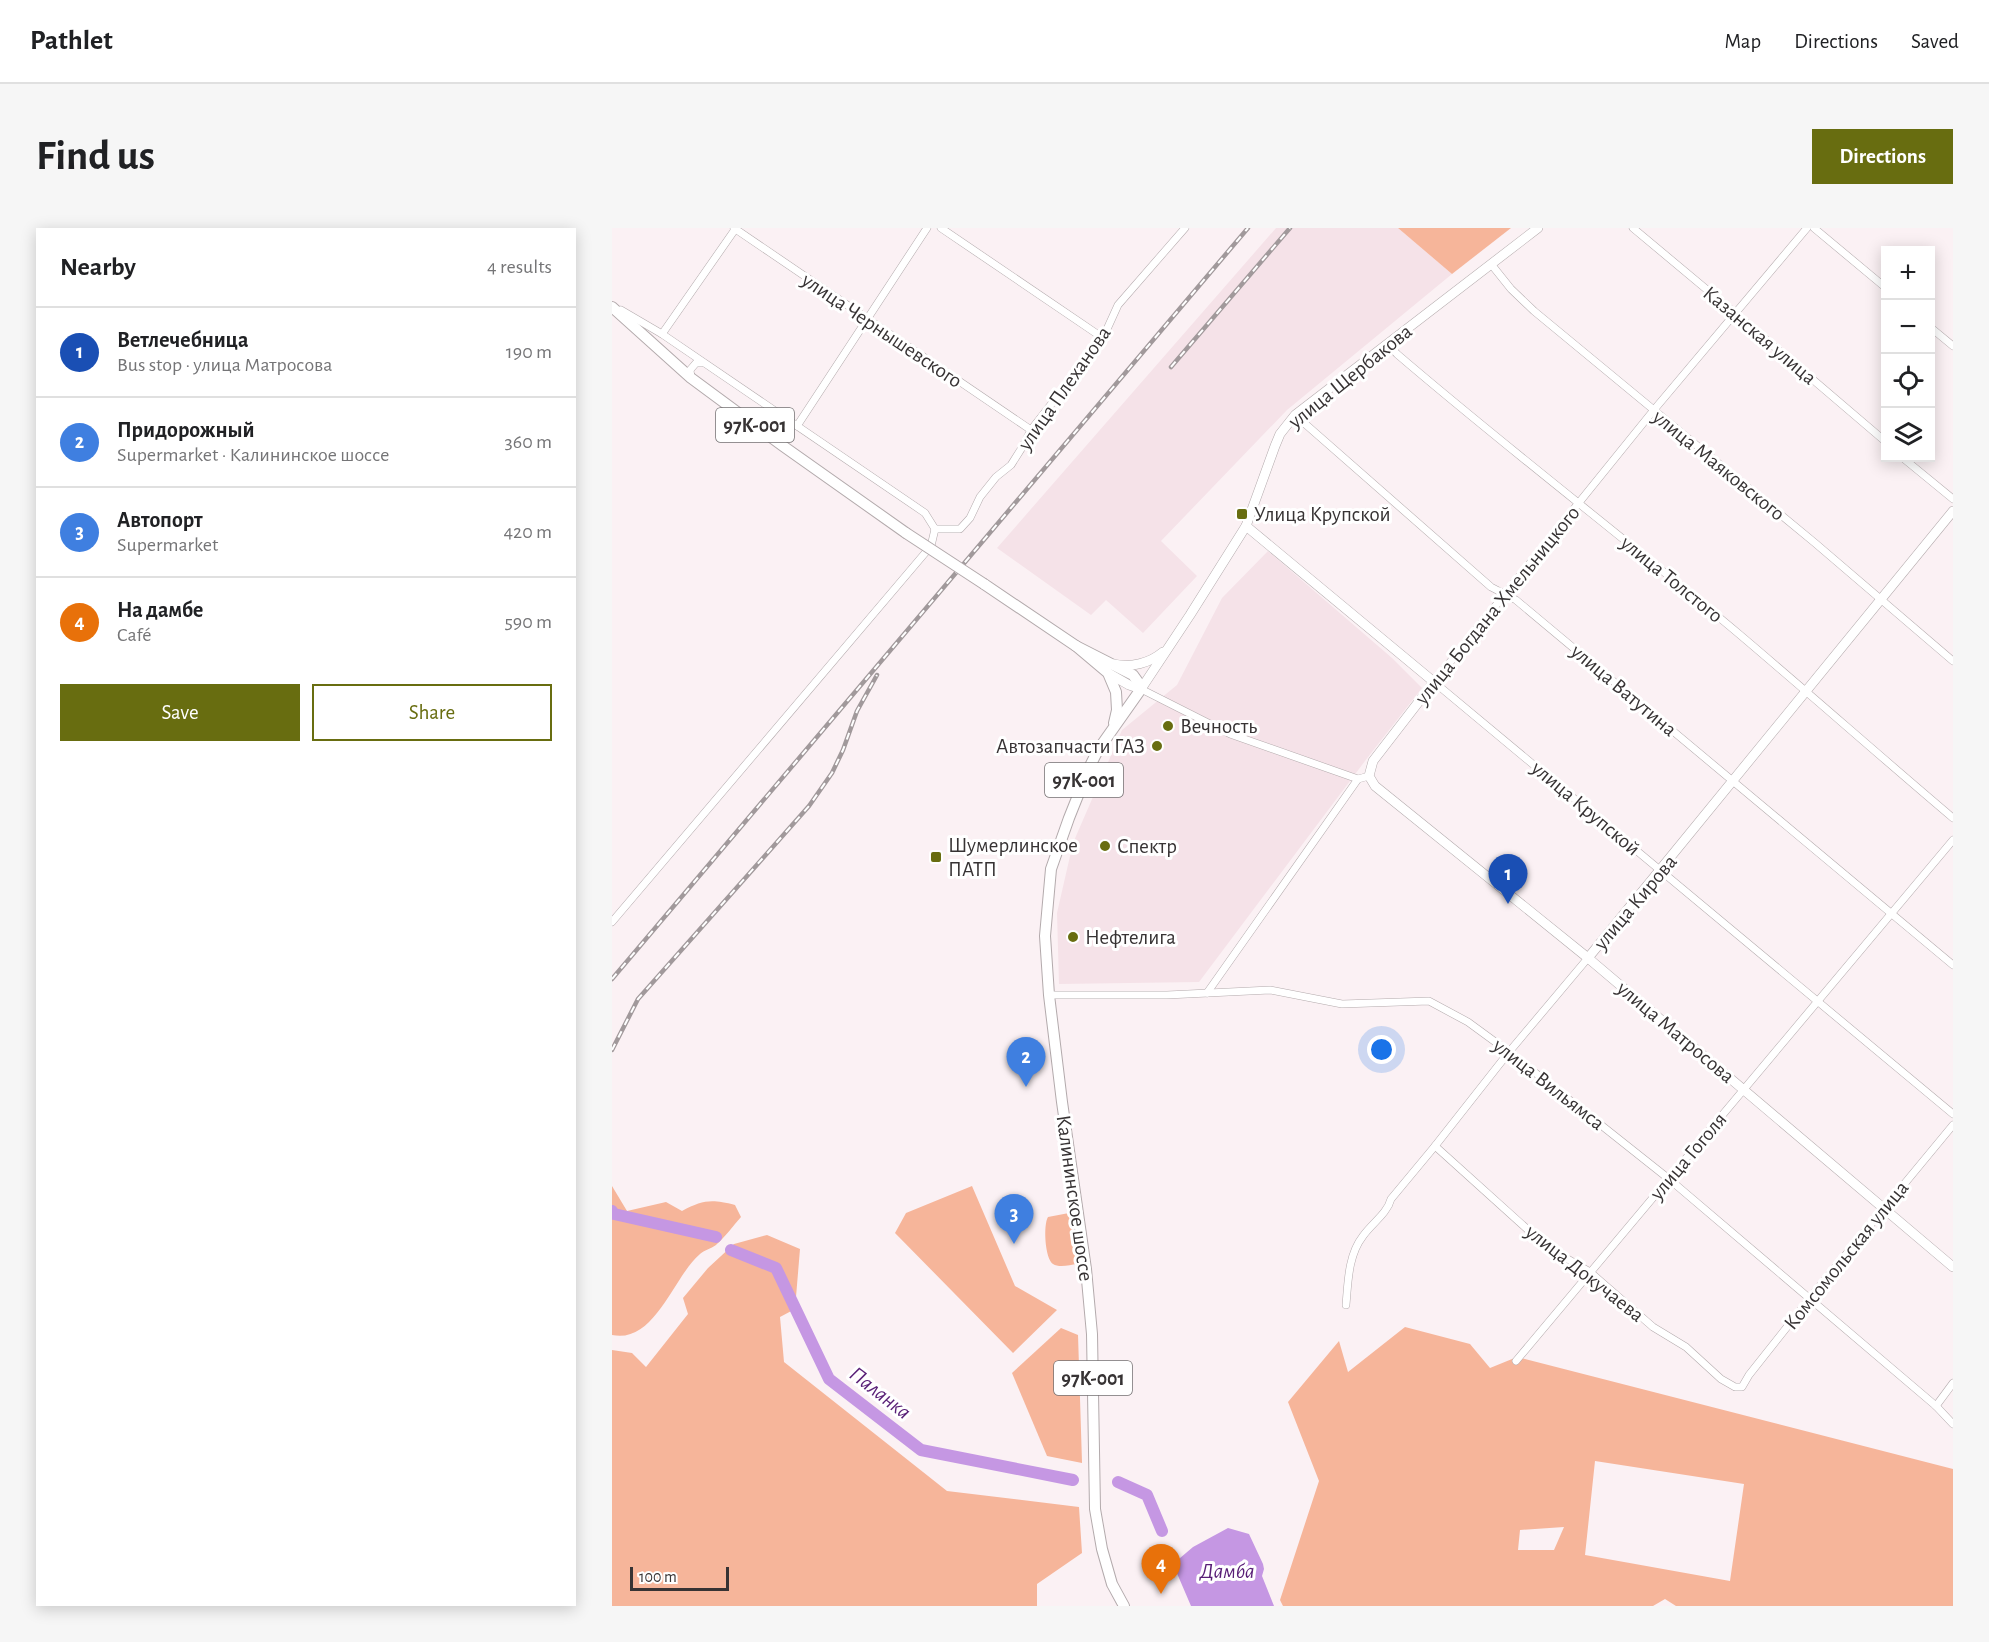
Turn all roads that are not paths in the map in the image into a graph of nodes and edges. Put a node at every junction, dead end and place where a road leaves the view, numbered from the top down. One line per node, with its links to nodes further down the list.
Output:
1 (735, 228): 13 (street, улица Чернышевского); 15 (street)
2 (927, 228): 13 (street)
3 (941, 228): 16 (street)
4 (1185, 228): 16 (street, улица Плеханова)
5 (1538, 228): 9 (street, улица Щербакова)
6 (1633, 228): 12 (street, Казанская улица)
7 (1806, 228): 12 (street, улица Богдана Хмельницкого)
8 (1814, 228): 10 (street)
9 (1491, 264): 17 (street, улица Щербакова); 21 (street, улица Маяковского)
10 (1881, 284)
11 (612, 306): 15 (street); 20 (main road, 97К-001)
12 (1736, 314): 21 (street, улица Богдана Хмельницкого); 25 (street, Казанская улица)
13 (867, 320): 23 (street); 24 (street, улица Чернышевского)
14 (1935, 331): 18 (street)
15 (662, 334): 19 (street)
16 (1103, 338): 24 (street, улица Плеханова)
17 (1388, 344): 22 (street, улица Щербакова); 28 (street, улица Толстого)
18 (1953, 346)
19 (702, 363): 20 (street); 23 (street)
20 (691, 378): 36 (main road, 97К-001, bridge)
21 (1653, 411): 28 (street, улица Богдана Хмельницкого); 33 (street, улица Маяковского)
22 (1295, 416): 30 (street, улица Щербакова); 32 (street, улица Ватутина)
23 (797, 426): 31 (street)
24 (1031, 430): 31 (street, улица Плеханова)
25 (1881, 438)
26 (1908, 462): 27 (street)
27 (1953, 499)
28 (1579, 503): 32 (street, улица Богдана Хмельницкого); 39 (street, улица Толстого)
29 (1953, 511): 33 (street, улица Кирова)
30 (1246, 526): 34 (street, улица Щербакова); 37 (street, улица Крупской)
31 (935, 529): 48 (street)
32 (1504, 594): 37 (street, улица Богдана Хмельницкого); 43 (street, улица Ватутина)
33 (1880, 598): 35 (street, улица Маяковского); 39 (street, улица Кирова)
34 (1170, 647): 36 (street); 38 (street, улица Щербакова)
35 (1953, 661)
36 (1110, 668): 38 (main road, 97К-001); 40 (main road, 97К-001)
37 (1434, 682): 41 (street, улица Богдана Хмельницкого); 46 (street, улица Крупской)
38 (1141, 689): 40 (main road, Калининское шоссе / 97К-001); 42 (street)
39 (1805, 692): 43 (street, улица Кирова); 44 (street, улица Толстого)
40 (1110, 731): 52 (main road, Калининское шоссе / 97К-001)
41 (1369, 776): 42 (street); 49 (street, улица Матросова)
42 (1358, 779): 51 (street)
43 (1733, 781): 46 (street, улица Кирова); 47 (street, улица Ватутина)
44 (1953, 818)
45 (1953, 840): 47 (street, улица Гоголя)
46 (1661, 870): 49 (street, улица Кирова); 53 (street, улица Крупской)
47 (1891, 914): 50 (street, улица Ватутина); 53 (street, улица Гоголя)
48 (612, 922)
49 (1588, 958): 54 (street, улица Кирова); 55 (street, улица Матросова)
50 (1953, 965)
51 (1208, 993): 52 (street, улица Вильямса); 54 (street, улица Вильямса)
52 (1049, 995): 70 (main road, Калининское шоссе / 97К-001)
53 (1818, 1001): 55 (street, улица Гоголя); 56 (street, улица Крупской)
54 (1509, 1052): 58 (street, улица Кирова); 59 (street, улица Вильямса)
55 (1744, 1089): 59 (street, улица Гоголя); 60 (street, улица Матросова)
56 (1953, 1114)
57 (1953, 1125): 60 (street, Комсомольская улица)
58 (1436, 1146): 62 (street, улица Докучаева); 64 (street, улица Кирова)
59 (1669, 1179): 62 (street, улица Гоголя); 63 (street, улица Вильямса)
60 (1885, 1208): 61 (street, улица Матросова); 63 (street, Комсомольская улица)
61 (1953, 1267)
62 (1590, 1272): 65 (street, улица Гоголя); 67 (street, улица Докучаева)
63 (1810, 1298): 67 (street, Комсомольская улица); 68 (street, улица Вильямса)
64 (1346, 1305)
65 (1516, 1361)
66 (1953, 1383): 68 (street)
67 (1742, 1387)
68 (1936, 1406): 69 (street, улица Вильямса)
69 (1953, 1424)
70 (1124, 1606)

